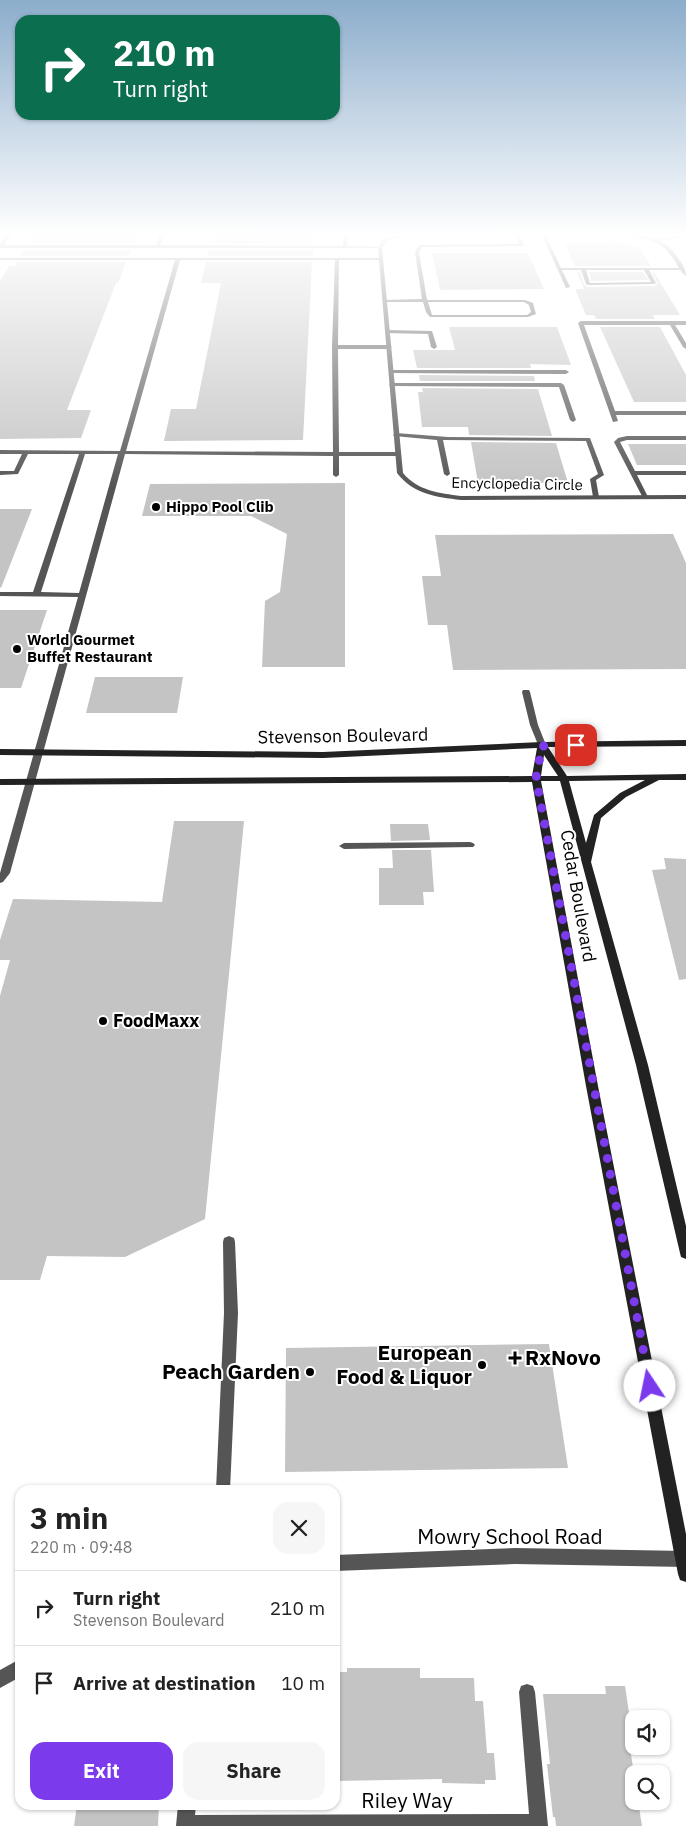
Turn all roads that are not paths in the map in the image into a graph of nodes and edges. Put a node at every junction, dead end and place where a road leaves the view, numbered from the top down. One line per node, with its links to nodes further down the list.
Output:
1 (161, 317): 24 (street)
2 (335, 317): 7 (street)
3 (386, 317): 6 (street, Encyclopedia Circle)
4 (686, 322): 5 (street)
5 (672, 323): 10 (street); 14 (street)
6 (387, 332): 8 (street, Encyclopedia Circle); 9 (street)
7 (334, 347): 8 (street); 25 (street)
8 (389, 347): 11 (street, Encyclopedia Circle)
9 (434, 347)
10 (686, 347)
11 (391, 372): 12 (street); 13 (street, Encyclopedia Circle)
12 (566, 372)
13 (392, 385): 16 (street); 18 (street, Encyclopedia Circle)
14 (612, 413): 15 (street); 17 (street)
15 (686, 413)
16 (573, 420)
17 (615, 421)
18 (396, 435): 20 (street); 26 (street, Encyclopedia Circle)
19 (686, 438): 28 (street)
20 (440, 439): 30 (street); 32 (street)
21 (0, 452): 22 (street)
22 (26, 452): 23 (street); 27 (street)
23 (83, 452): 24 (street); 36 (street)
24 (122, 453): 25 (street); 37 (street)
25 (335, 454): 26 (street); 31 (street)
26 (398, 454): 32 (street, Encyclopedia Circle)
27 (0, 473)
28 (632, 473): 29 (street); 33 (street)
29 (686, 473)
30 (447, 474)
31 (336, 475)
32 (596, 497): 33 (street, Encyclopedia Circle)
33 (645, 497): 34 (street, Encyclopedia Circle)
34 (686, 497)
35 (0, 594): 36 (street)
36 (36, 595): 37 (street)
37 (82, 595): 42 (street)
38 (526, 692): 40 (street)
39 (686, 743): 40 (main road, Stevenson Boulevard)
40 (542, 746): 42 (main road, Stevenson Boulevard); 45 (main road, Cedar Boulevard); 46 (main road, Cedar Boulevard)
41 (0, 752): 42 (main road, Stevenson Boulevard)
42 (39, 752): 48 (street)
43 (659, 777): 44 (main road); 46 (main road); 51 (main road)
44 (686, 777)
45 (536, 778): 46 (main road); 48 (main road); 57 (main road, Cedar Boulevard)
46 (564, 778): 51 (main road, Cedar Boulevard)
47 (0, 782): 48 (main road)
48 (30, 782): 52 (street)
49 (470, 845): 50 (street)
50 (344, 846)
51 (586, 863): 54 (main road, Cedar Boulevard)
52 (0, 880)
53 (229, 1242): 55 (street)
54 (686, 1253)
55 (222, 1485)
56 (340, 1564): 57 (street, Mowry School Road)
57 (685, 1564)
58 (15, 1670): 59 (street)
59 (0, 1680)
60 (526, 1692): 63 (street)
61 (186, 1810): 62 (street)
62 (185, 1825): 63 (street, Riley Way)
63 (539, 1825)

